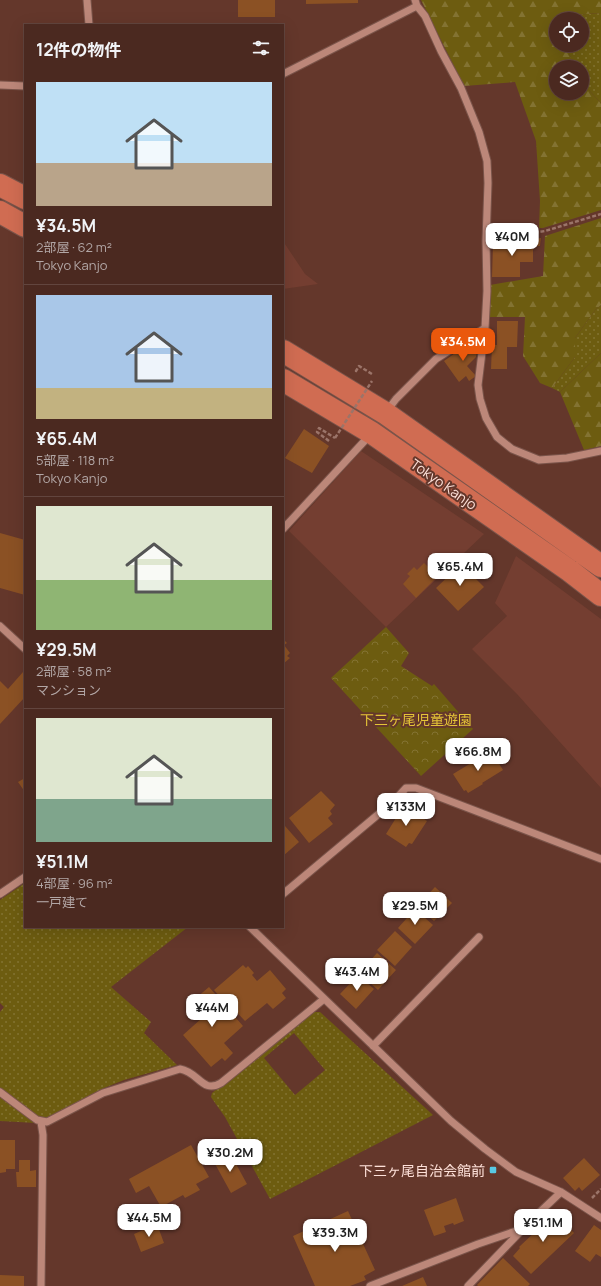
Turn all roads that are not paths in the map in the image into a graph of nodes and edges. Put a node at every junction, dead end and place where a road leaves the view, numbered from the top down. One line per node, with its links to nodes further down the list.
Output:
1 (87, 0): 3 (street)
2 (416, 3): 4 (street); 11 (street)
3 (89, 24)
4 (284, 73)
5 (0, 85): 6 (street)
6 (24, 86)
7 (0, 185): 8 (highway)
8 (24, 197)
9 (0, 212): 10 (highway)
10 (24, 225)
11 (484, 328): 14 (street); 16 (street)
12 (284, 352): 14 (highway, Tokyo Kanjo)
13 (284, 381): 15 (highway, Tokyo Kanjo)
14 (386, 413): 18 (highway, Tokyo Kanjo)
15 (372, 433): 17 (street); 19 (highway, Tokyo Kanjo)
16 (601, 451)
17 (284, 528)
18 (601, 566)
19 (601, 595)
20 (0, 626): 21 (street)
21 (24, 648)
22 (601, 859): 24 (street)
23 (24, 878): 25 (street)
24 (284, 893)
25 (0, 894)
26 (251, 928): 28 (street)
27 (479, 937): 29 (street)
28 (324, 999): 29 (street); 31 (street)
29 (373, 1046): 32 (street)
30 (0, 1092): 31 (street)
31 (41, 1122): 35 (street)
32 (561, 1192): 33 (street); 34 (street)
33 (601, 1218)
34 (522, 1229): 36 (street); 37 (street)
35 (41, 1286)
36 (370, 1286)
37 (468, 1286)

